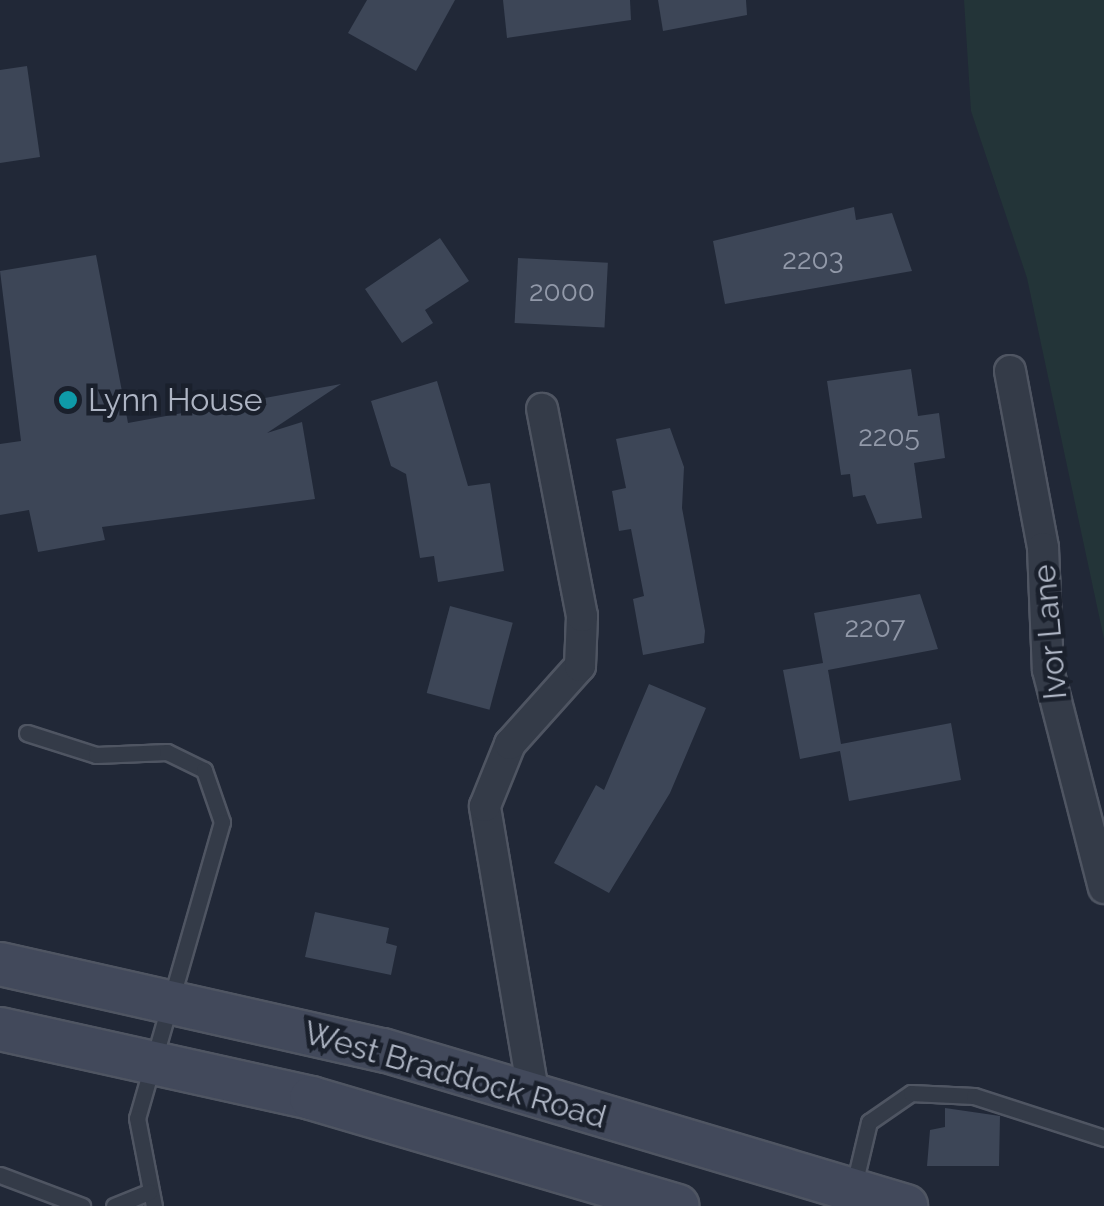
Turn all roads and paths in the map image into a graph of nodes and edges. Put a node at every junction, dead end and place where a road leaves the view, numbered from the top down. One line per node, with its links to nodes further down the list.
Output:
1 (1010, 371): 4 (street, Ivor Lane)
2 (542, 409): 9 (street)
3 (27, 733): 6 (lane)
4 (1104, 888)
5 (0, 964): 6 (main road, West Braddock Road)
6 (175, 997): 8 (lane); 9 (main road, West Braddock Road)
7 (0, 1028): 8 (main road, West Braddock Road)
8 (149, 1058): 13 (lane); 16 (main road, West Braddock Road)
9 (534, 1097): 12 (main road, West Braddock Road)
10 (1104, 1138): 12 (lane)
11 (0, 1176): 14 (lane)
12 (853, 1190): 17 (main road, West Braddock Road)
13 (152, 1199): 15 (lane)
14 (82, 1206)
15 (114, 1206)
16 (677, 1206)
17 (906, 1206)

